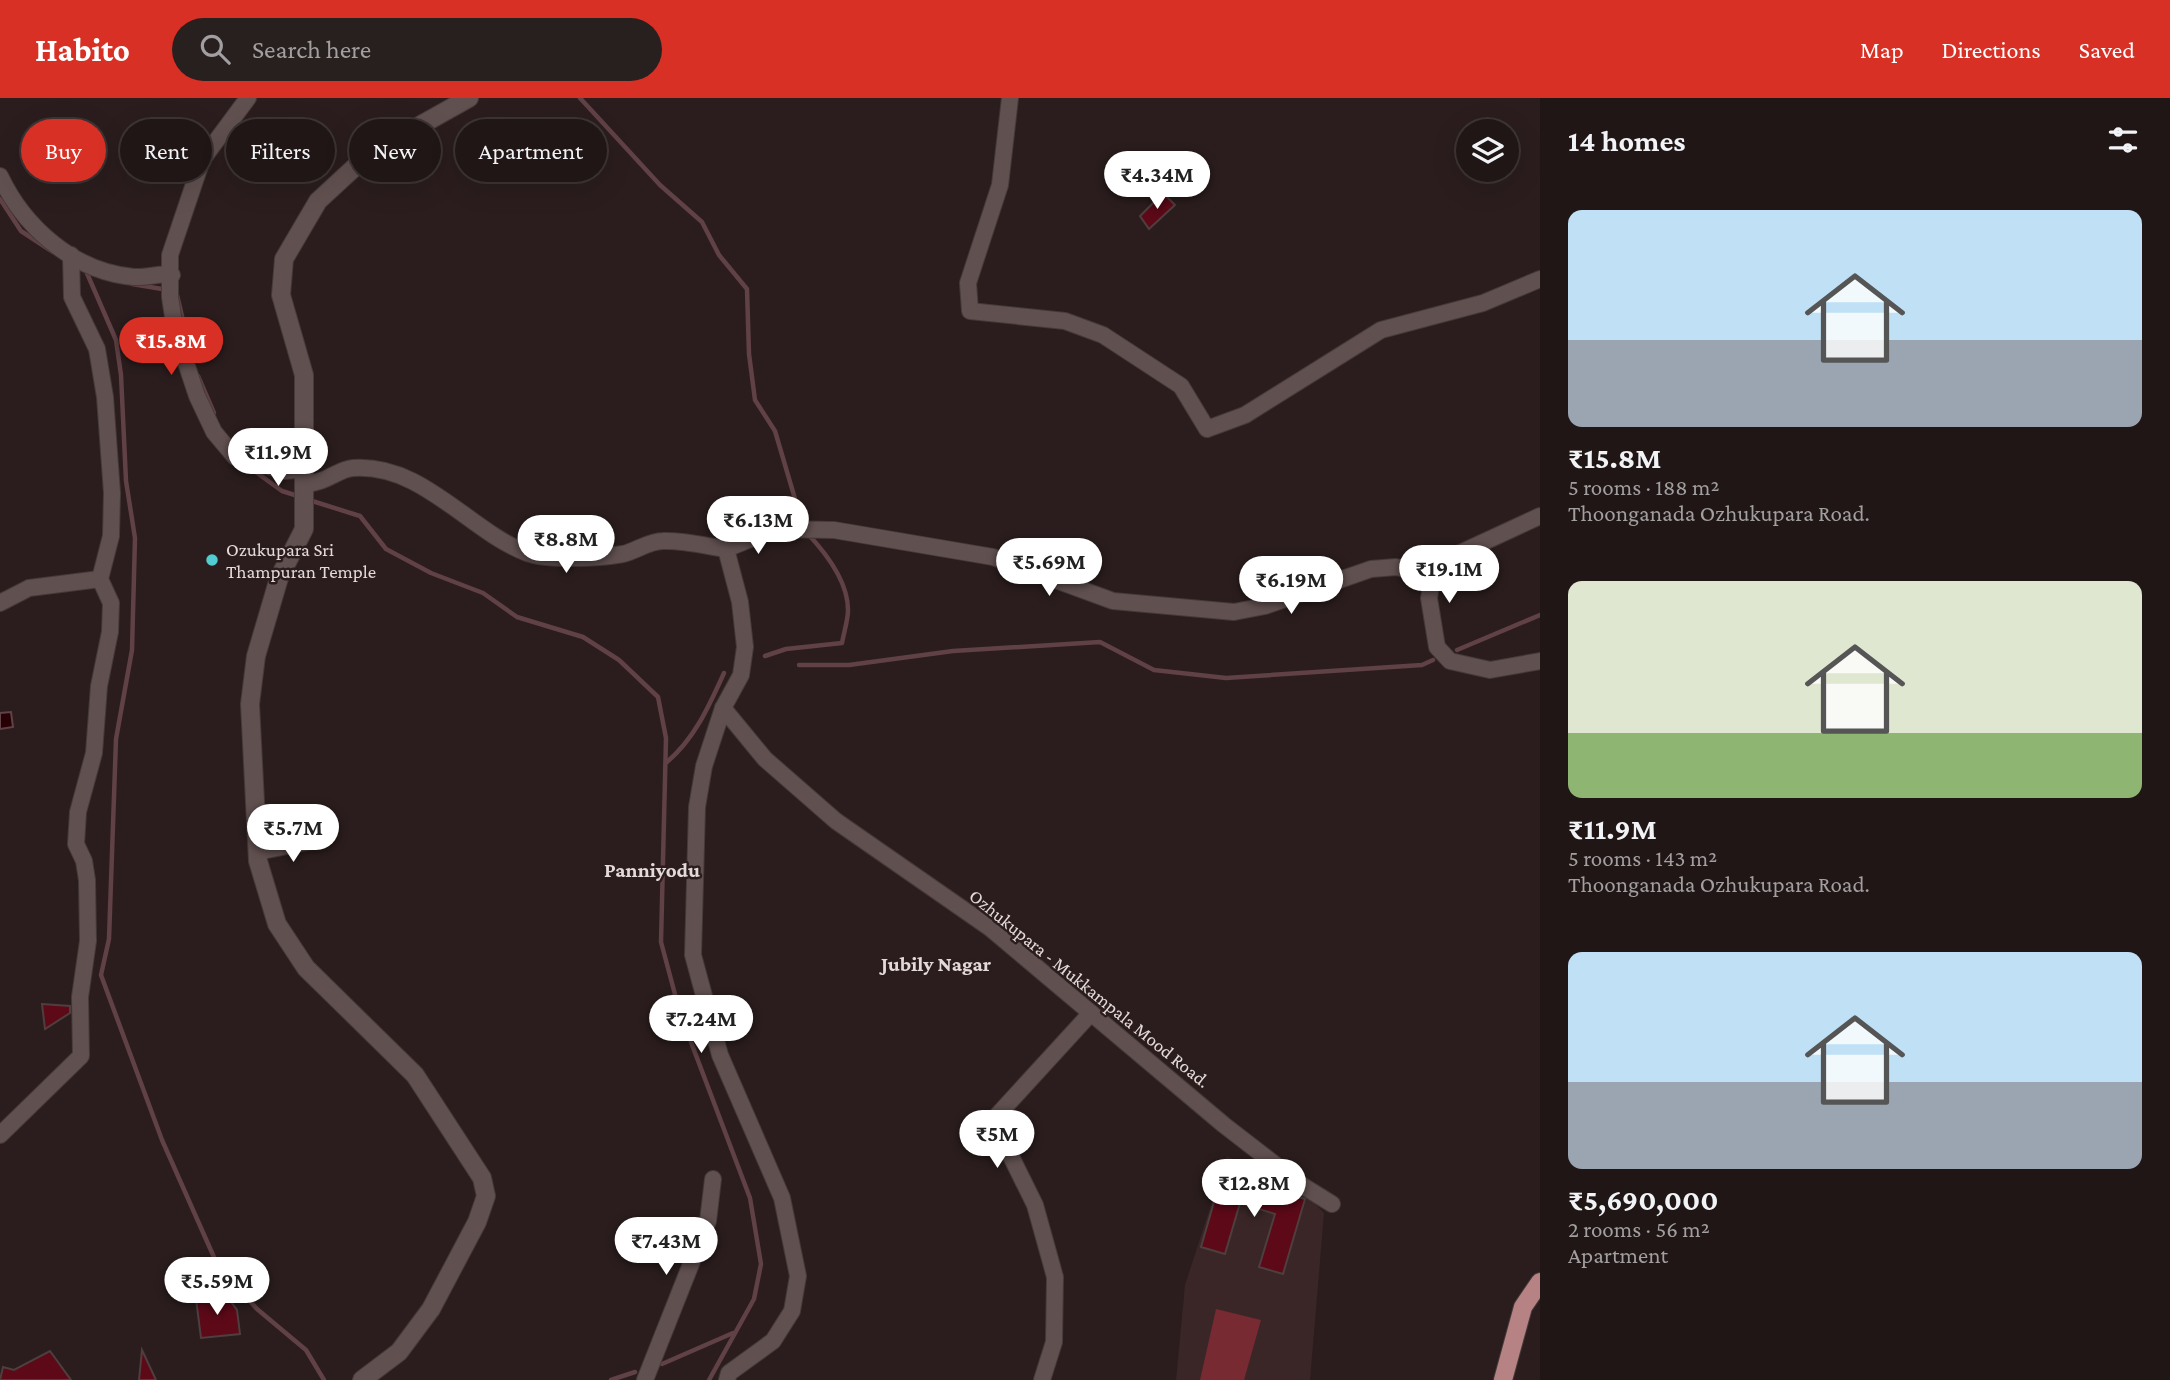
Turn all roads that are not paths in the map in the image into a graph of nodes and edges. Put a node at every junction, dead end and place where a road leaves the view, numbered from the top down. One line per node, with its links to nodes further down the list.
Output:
1 (248, 98): 6 (street)
2 (469, 98): 8 (main road)
3 (1010, 98): 7 (street)
4 (0, 176): 5 (street)
5 (71, 255): 6 (street); 12 (street)
6 (172, 275): 8 (street)
7 (1540, 279)
8 (304, 482): 10 (street); 17 (main road)
9 (1540, 516): 11 (street)
10 (726, 549): 11 (street); 15 (street)
11 (1433, 575): 14 (street)
12 (100, 579): 13 (street); 19 (street)
13 (0, 603)
14 (1540, 661)
15 (723, 708): 18 (street, Ozhukupara - Mukkampala Mood Road.); 25 (street)
16 (322, 839): 17 (street)
17 (257, 852): 23 (main road)
18 (1091, 1013): 21 (street, Ozhukupara - Mukkampala Mood Road.); 26 (street)
19 (0, 1135)
20 (713, 1179): 24 (street)
21 (1332, 1204)
22 (1540, 1282): 27 (main road)
23 (362, 1380)
24 (645, 1380)
25 (727, 1380)
26 (1042, 1380)
27 (1503, 1380)

